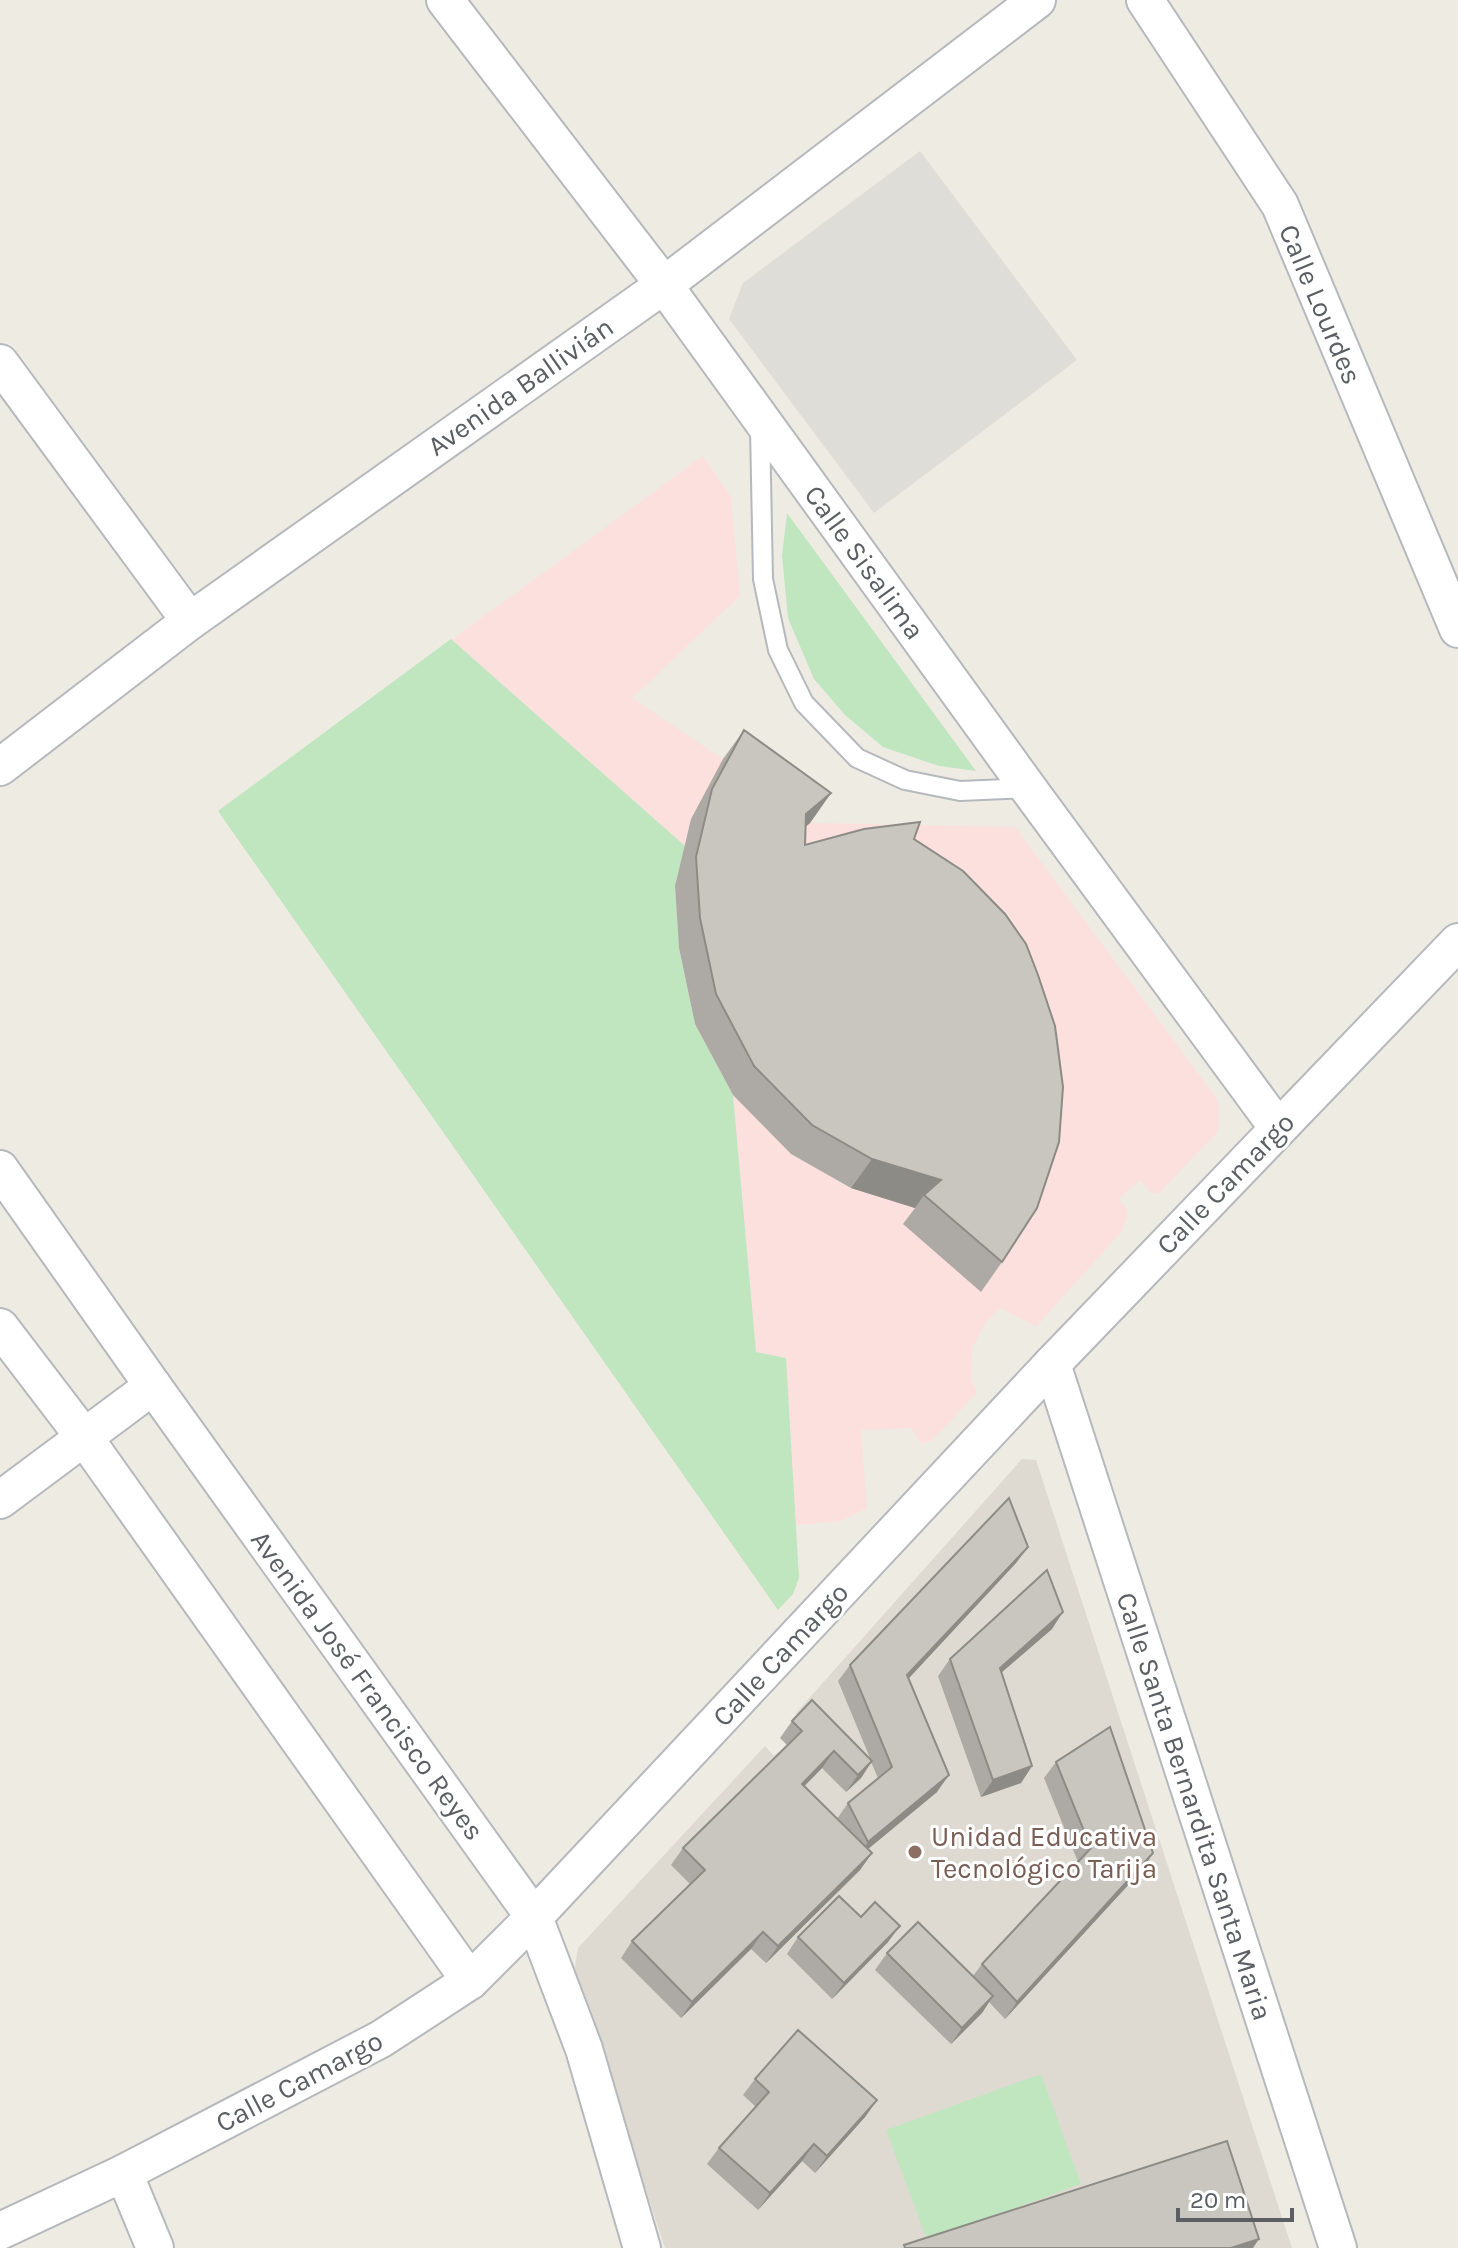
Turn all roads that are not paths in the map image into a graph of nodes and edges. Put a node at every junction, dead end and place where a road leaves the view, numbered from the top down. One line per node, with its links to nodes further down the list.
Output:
1 (445, 0): 4 (street, Calle Sisalima)
2 (1037, 0): 4 (street, Avenida Ballivián)
3 (1145, 0): 8 (street, Calle Lourdes)
4 (664, 285): 6 (street, Calle Sisalima); 7 (street, Avenida Ballivián)
5 (0, 363): 7 (street)
6 (759, 416): 10 (street, Calle Sisalima); 10 (lane)
7 (190, 621): 9 (street, Avenida Ballivián)
8 (1458, 629)
9 (0, 767)
10 (1028, 788): 12 (street, Calle Sisalima)
11 (1458, 942): 12 (street, Calle Camargo)
12 (1278, 1128): 15 (street, Calle Camargo)
13 (0, 1169): 16 (street, Avenida José Francisco Reyes)
14 (0, 1327): 17 (street)
15 (1052, 1364): 19 (street, Calle Camargo); 25 (street, Calle Santa Bernardita Santa Maria)
16 (153, 1386): 17 (street); 19 (street, Avenida José Francisco Reyes)
17 (84, 1437): 18 (street); 20 (street)
18 (0, 1500)
19 (534, 1917): 20 (street, Calle Camargo); 24 (street, Avenida José Francisco Reyes)
20 (470, 1981): 21 (street, Calle Camargo)
21 (124, 2173): 22 (street, Calle Camargo); 23 (street)
22 (0, 2231)
23 (155, 2248)
24 (642, 2248)
25 (1338, 2248)

